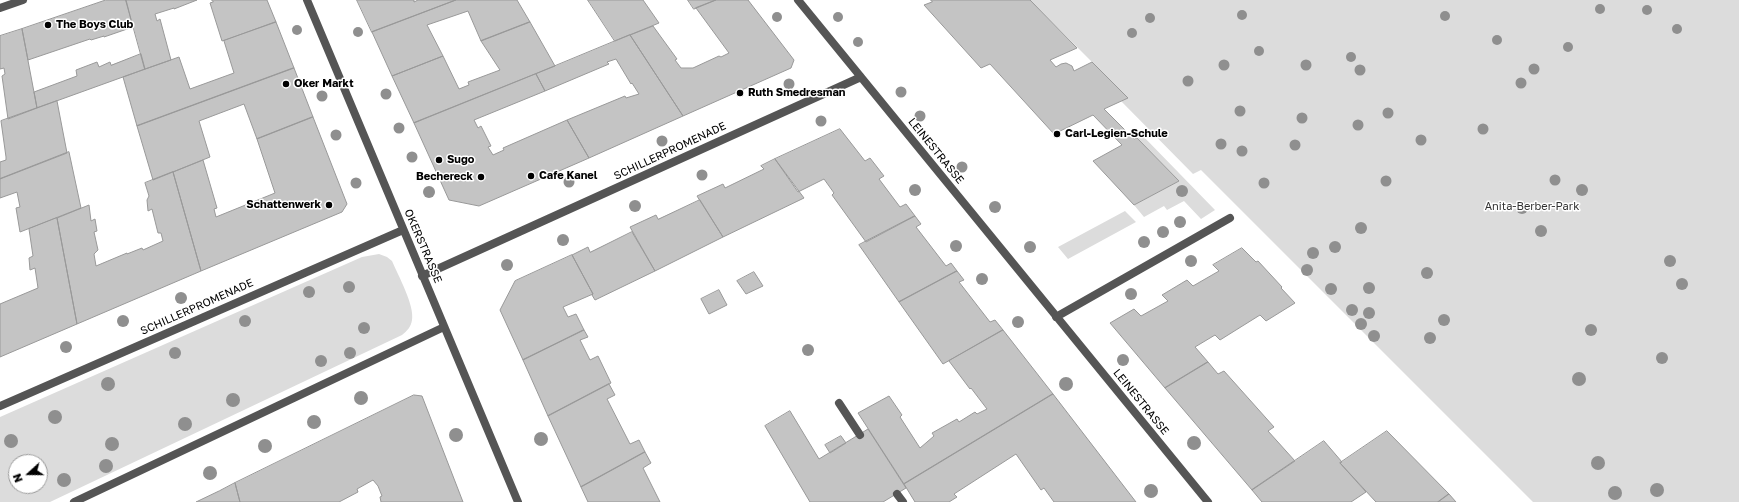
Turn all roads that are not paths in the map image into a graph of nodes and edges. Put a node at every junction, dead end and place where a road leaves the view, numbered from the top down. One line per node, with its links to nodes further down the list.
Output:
1 (23, 0): 4 (street)
2 (307, 0): 7 (street, OKERSTRASSE)
3 (798, 0): 5 (street, LEINESTRASSE)
4 (0, 8)
5 (861, 77): 8 (street, SCHILLERPROMENADE); 9 (street, LEINESTRASSE)
6 (1230, 218): 9 (street)
7 (403, 230): 8 (street, OKERSTRASSE); 12 (street, SCHILLERPROMENADE)
8 (422, 276): 10 (street, OKERSTRASSE)
9 (1056, 317): 18 (street, LEINESTRASSE)
10 (444, 327): 15 (street); 16 (street, OKERSTRASSE)
11 (839, 403): 13 (street)
12 (0, 406)
13 (860, 435)
14 (897, 494): 17 (street)
15 (74, 502)
16 (518, 502)
17 (903, 502)
18 (1208, 502)

